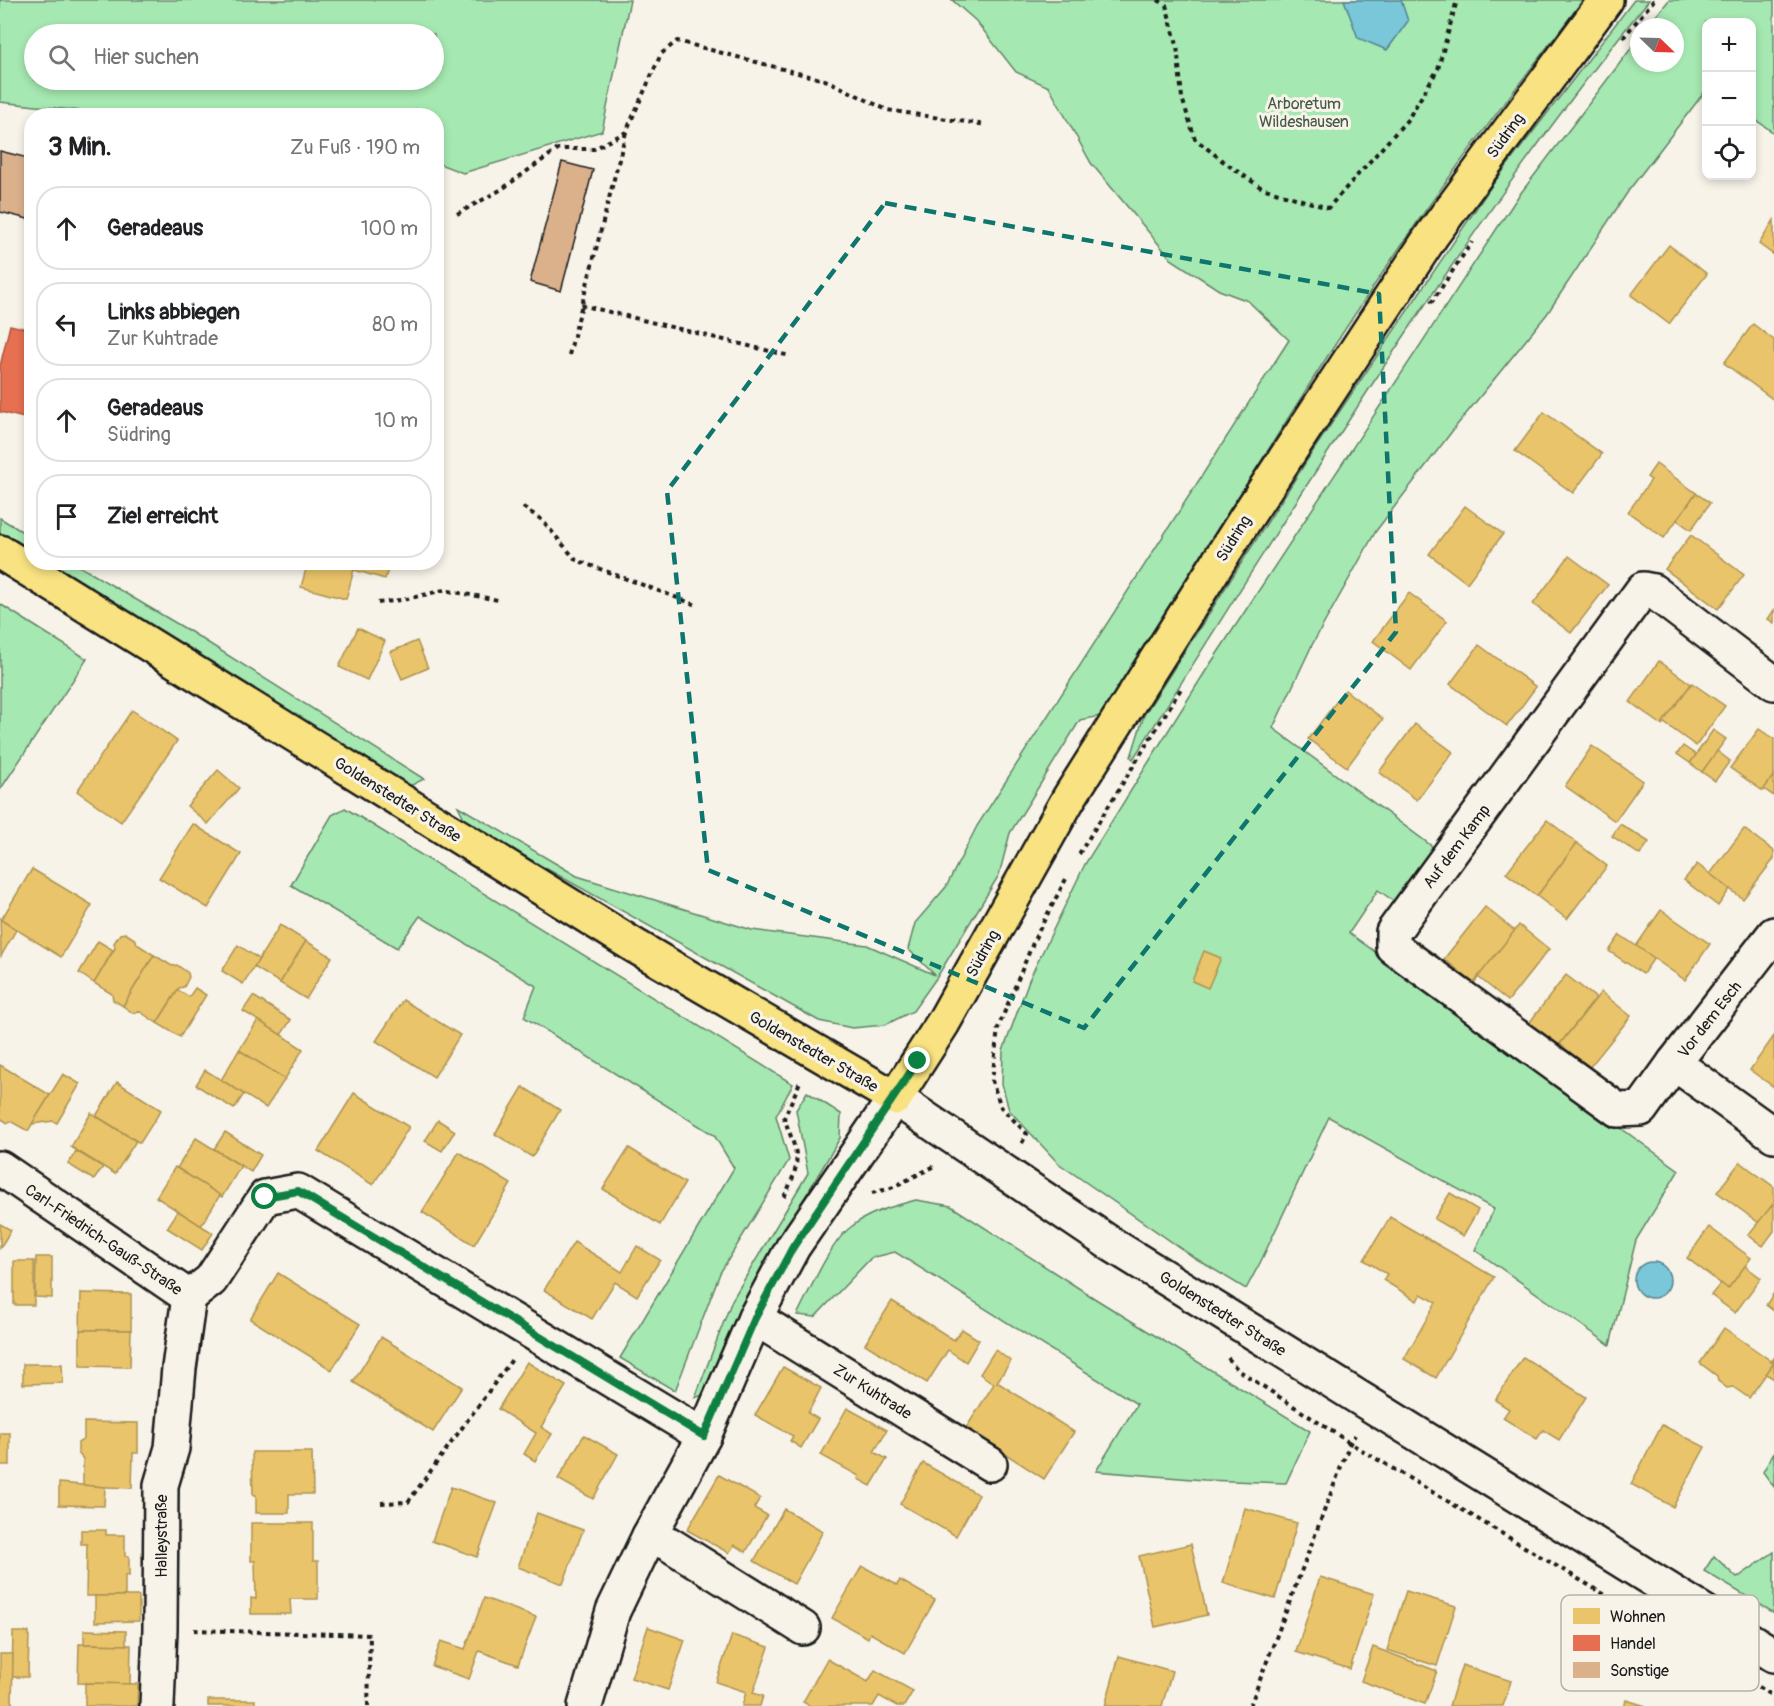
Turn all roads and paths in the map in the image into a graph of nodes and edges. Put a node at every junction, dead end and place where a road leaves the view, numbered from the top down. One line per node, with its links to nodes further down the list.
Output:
1 (1158, 0): 2 (path)
2 (1457, 0)
3 (1606, 0): 27 (main road, Südring)
4 (1654, 0): 5 (path)
5 (1619, 43)
6 (986, 125): 7 (path)
7 (626, 132): 8 (path); 10 (path)
8 (458, 214)
9 (1478, 234): 11 (path)
10 (581, 305): 12 (path); 13 (path)
11 (1425, 312)
12 (569, 355)
13 (790, 356)
14 (523, 507): 20 (path)
15 (0, 552): 16 (main road, Goldenstedter Straße)
16 (24, 567)
17 (29, 570): 27 (main road, Goldenstedter Straße)
18 (498, 600): 19 (path)
19 (378, 603)
20 (699, 606)
21 (1188, 679): 23 (path)
22 (1774, 683): 26 (street, Auf dem Kamp)
23 (1074, 862)
24 (1069, 872): 28 (path)
25 (1774, 934): 26 (street, Vor dem Esch)
26 (1674, 1063): 29 (street, Vor dem Esch)
27 (895, 1098): 32 (street); 34 (street, Goldenstedter Straße)
28 (1027, 1134)
29 (1774, 1135)
30 (0, 1168): 31 (street, Carl-Friedrich-Gauß-Straße)
31 (189, 1297): 33 (street, Carl-Friedrich-Gauß-Straße); 41 (street, Halleystraße)
32 (755, 1318): 35 (street); 36 (street, Zur Kuhtrade)
33 (531, 1333): 35 (street, Carl-Friedrich-Gauß-Straße); 37 (path)
34 (1374, 1407): 39 (street, Goldenstedter Straße); 47 (path)
35 (704, 1436): 38 (street)
36 (990, 1464)
37 (381, 1503)
38 (649, 1536): 40 (street); 46 (street)
39 (1677, 1595)
40 (803, 1628)
41 (160, 1629): 44 (street, Halleystraße); 45 (path)
42 (1759, 1646): 43 (street, Goldenstedter Straße)
43 (1774, 1655)
44 (157, 1706)
45 (368, 1706)
46 (585, 1706)
47 (1250, 1706)

